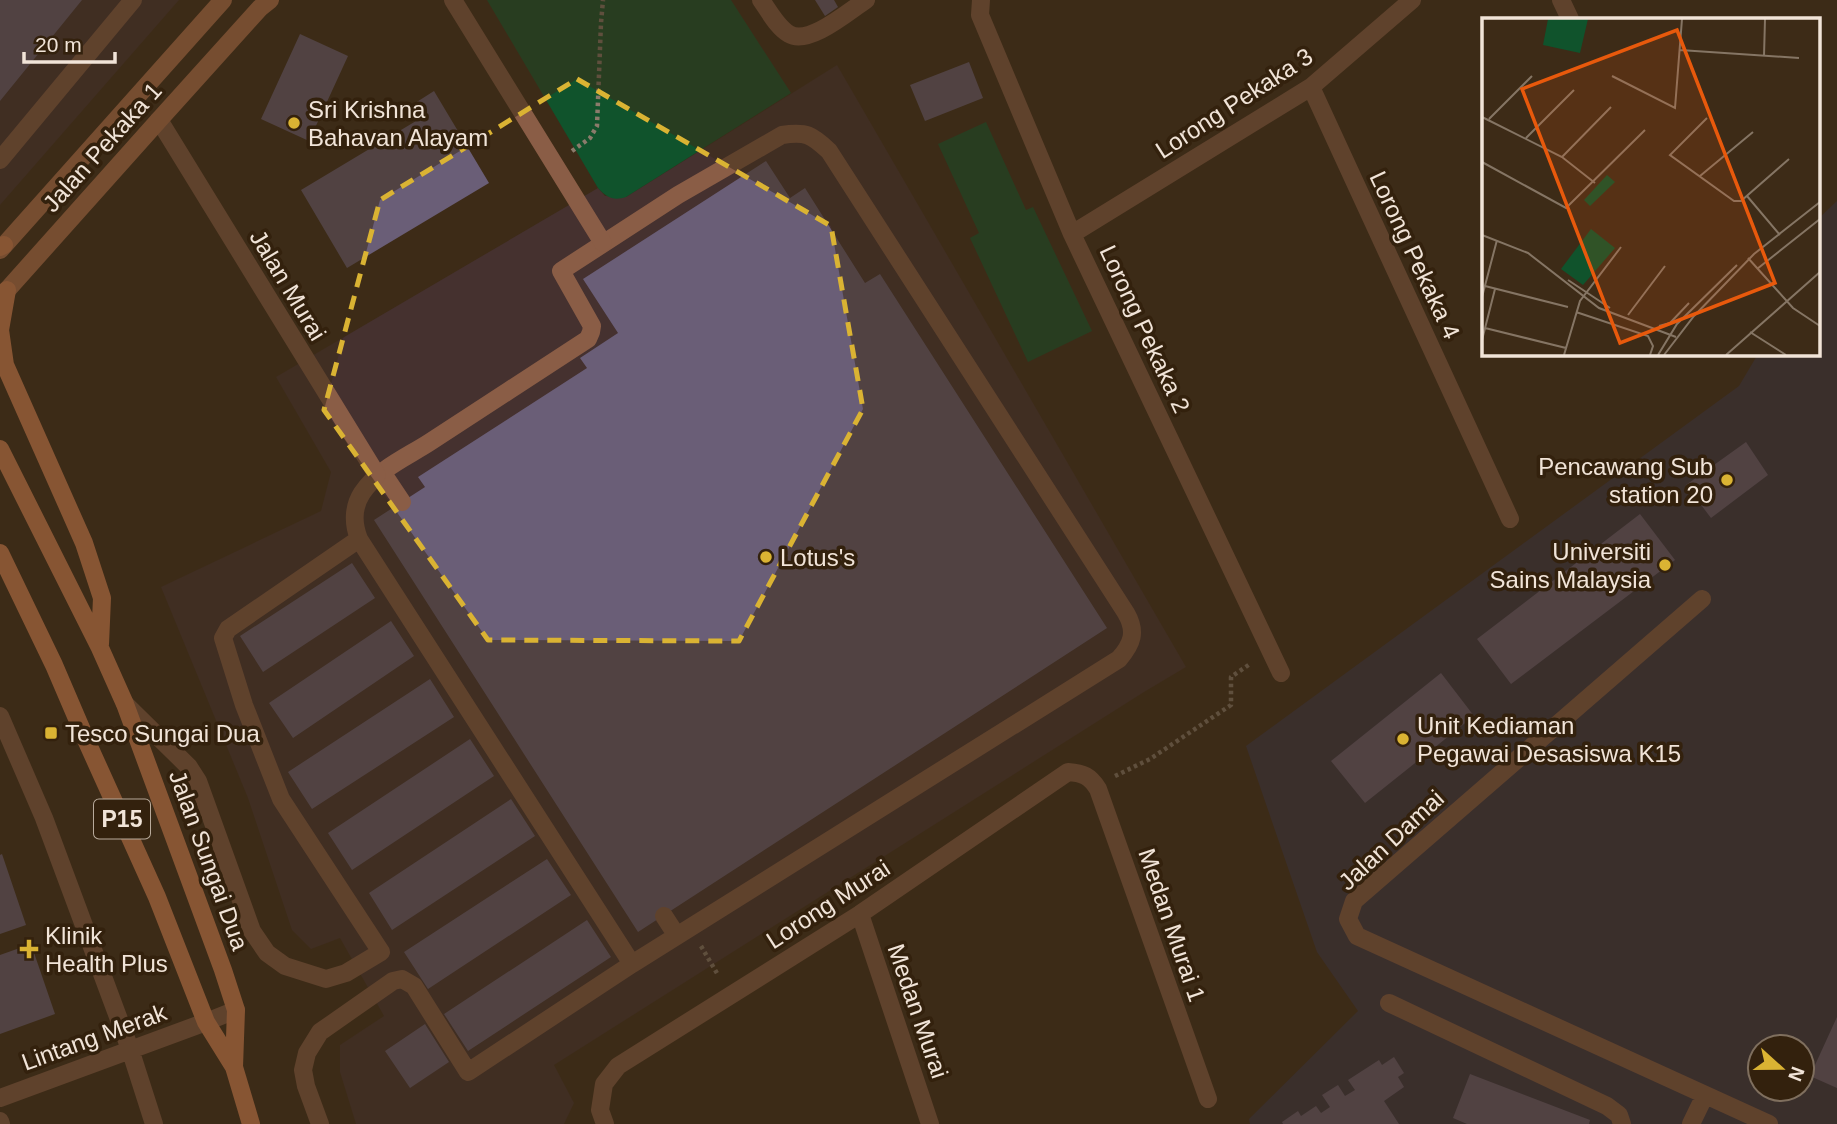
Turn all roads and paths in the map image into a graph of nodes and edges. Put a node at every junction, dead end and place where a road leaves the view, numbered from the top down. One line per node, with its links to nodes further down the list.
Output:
1 (133, 0): 15 (street)
2 (223, 0): 18 (main road, Jalan Pekaka 1)
3 (270, 0): 13 (main road, Jalan Pekaka 1)
4 (453, 0): 17 (street)
5 (603, 0): 14 (path)
6 (761, 0): 7 (street)
7 (866, 0)
8 (981, 0): 16 (street, Lorong Pekaka 2)
9 (1412, 0): 12 (street, Lorong Pekaka 3)
10 (1561, 0): 11 (street)
11 (1570, 18)
12 (1311, 87): 16 (street, Lorong Pekaka 3); 23 (street, Lorong Pekaka 4)
13 (159, 120): 19 (main road, Jalan Pekaka 1); 21 (street, Jalan Murai)
14 (576, 148)
15 (0, 160)
16 (1072, 234): 28 (street, Lorong Pekaka 2)
17 (603, 243): 21 (street); 35 (street)
18 (1, 248)
19 (4, 294): 27 (main road)
20 (0, 449): 27 (main road, Jalan Sungai Dua / P15)
21 (380, 473): 22 (street, Jalan Murai); 24 (street)
22 (401, 502)
23 (1510, 519)
24 (359, 539): 30 (street); 36 (street)
25 (0, 553): 40 (main road, Jalan Sungai Dua / P15)
26 (1702, 598): 43 (street, Jalan Damai)
27 (100, 648): 30 (main road, Jalan Sungai Dua / P15)
28 (1270, 650): 29 (street, Lorong Pekaka 2); 32 (path)
29 (1281, 673)
30 (125, 704): 39 (main road, Jalan Sungai Dua / P15)
31 (0, 716): 41 (street)
32 (1089, 779): 33 (street, Lorong Murai); 45 (street, Medan Murai 1)
33 (860, 914): 37 (street, Lorong Murai); 50 (street, Medan Murai)
34 (664, 916): 35 (street)
35 (683, 932): 36 (street); 37 (path)
36 (632, 964): 48 (street)
37 (729, 996): 49 (street, Lorong Murai)
38 (1389, 1003): 51 (street)
39 (236, 1010): 40 (street, Lintang Merak); 42 (main road, Jalan Sungai Dua / P15)
40 (206, 1022): 41 (street, Lintang Merak); 42 (main road, Jalan Sungai Dua / P15)
41 (130, 1049): 44 (street, Lintang Merak); 46 (street)
42 (234, 1067): 47 (main road, Jalan Sungai Dua / P15)
43 (1705, 1095): 52 (street); 53 (street, Jalan Damai)
44 (0, 1098)
45 (1208, 1099)
46 (153, 1124)
47 (251, 1124)
48 (320, 1124)
49 (605, 1124)
50 (930, 1124)
51 (1622, 1124)
52 (1691, 1124)
53 (1769, 1124)

